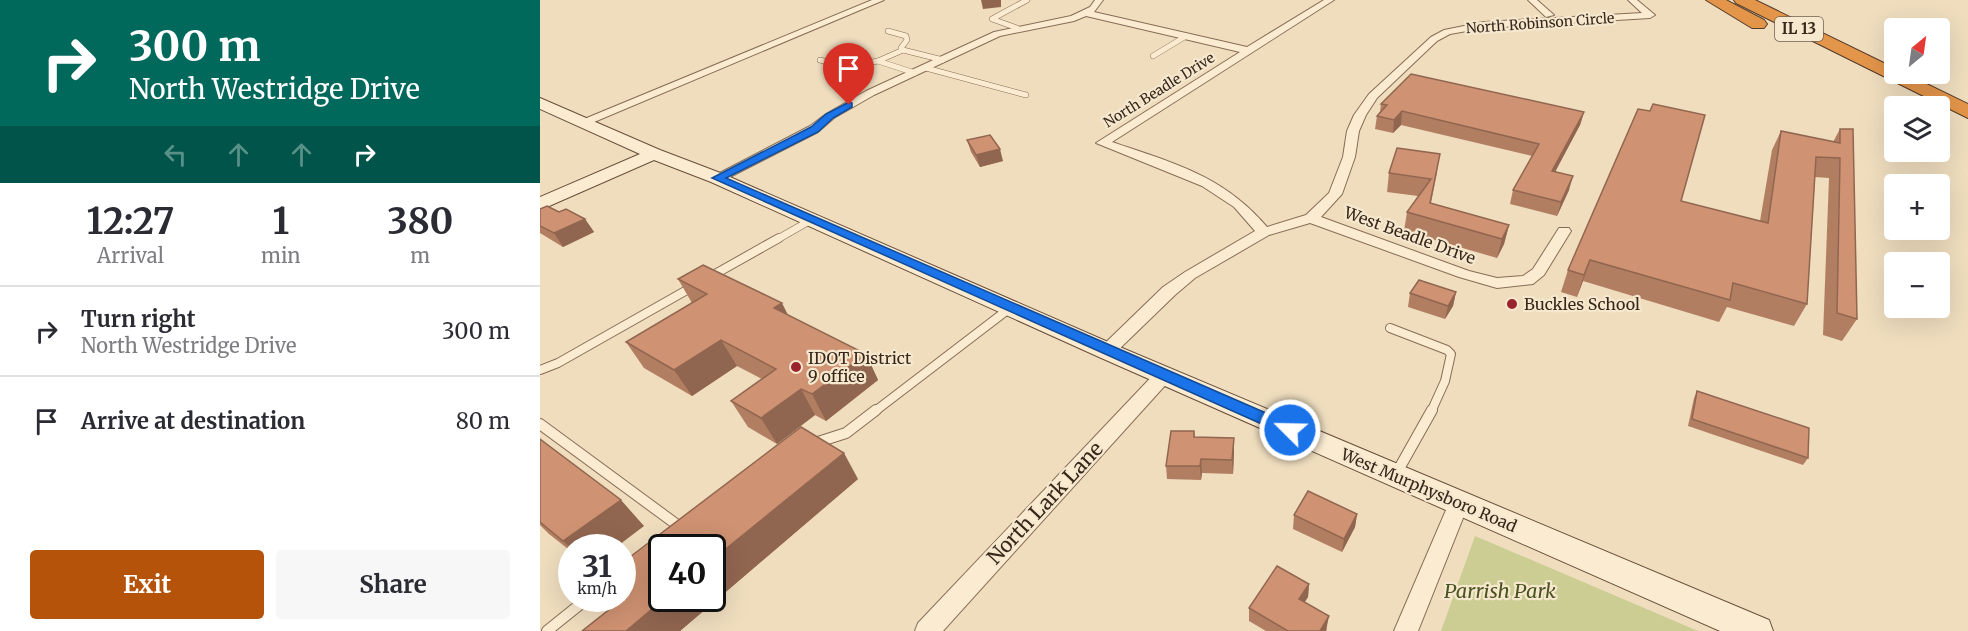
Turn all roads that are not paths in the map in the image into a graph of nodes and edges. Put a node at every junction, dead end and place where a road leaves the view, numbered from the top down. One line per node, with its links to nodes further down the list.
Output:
1 (880, 0): 26 (street)
2 (1026, 0): 11 (lane)
3 (1099, 0): 9 (street)
4 (1330, 0): 15 (street, North Beadle Drive)
5 (1532, 0): 10 (street)
6 (1632, 0): 32 (street, North Robinson Circle)
7 (1714, 0): 23 (highway, IL 13)
8 (1742, 0): 25 (highway, IL 13)
9 (1086, 13): 11 (street); 13 (street)
10 (1549, 15)
11 (1017, 28): 18 (street)
12 (888, 31): 14 (lane)
13 (1186, 36): 15 (street); 16 (lane)
14 (903, 50): 18 (lane); 19 (lane)
15 (1250, 51): 35 (street, North Beadle Drive)
16 (1153, 56)
17 (820, 60): 19 (lane)
18 (943, 60): 20 (street)
19 (878, 61): 21 (lane)
20 (926, 68): 21 (street); 22 (lane)
21 (915, 73): 30 (street)
22 (1026, 95)
23 (1898, 96)
24 (540, 103): 26 (street, West Murphysboro Road)
25 (1968, 112)
26 (583, 122): 29 (street, West Murphysboro Road)
27 (1950, 123): 28 (highway)
28 (1968, 132)
29 (654, 154): 30 (street, West Murphysboro Road); 31 (street)
30 (717, 178): 33 (street, West Murphysboro Road)
31 (540, 204)
32 (1311, 218): 34 (street, West Beadle Drive); 35 (street, North Robinson Circle)
33 (812, 219): 36 (street, West Murphysboro Road); 39 (lane)
34 (1564, 231)
35 (1264, 232): 38 (street, North Robinson Circle)
36 (1011, 307): 38 (street, West Murphysboro Road); 42 (lane)
37 (1390, 328): 43 (lane)
38 (1107, 351): 40 (street, West Murphysboro Road)
39 (540, 370)
40 (1164, 375): 43 (street, West Murphysboro Road); 48 (street, North Lark Lane)
41 (540, 424): 45 (lane)
42 (804, 447)
43 (1395, 476): 44 (street, West Murphysboro Road)
44 (1460, 503): 49 (street); 50 (street, West Murphysboro Road)
45 (680, 527)
46 (571, 612): 47 (lane)
47 (547, 631)
48 (927, 631)
49 (1406, 631)
50 (1757, 631)

